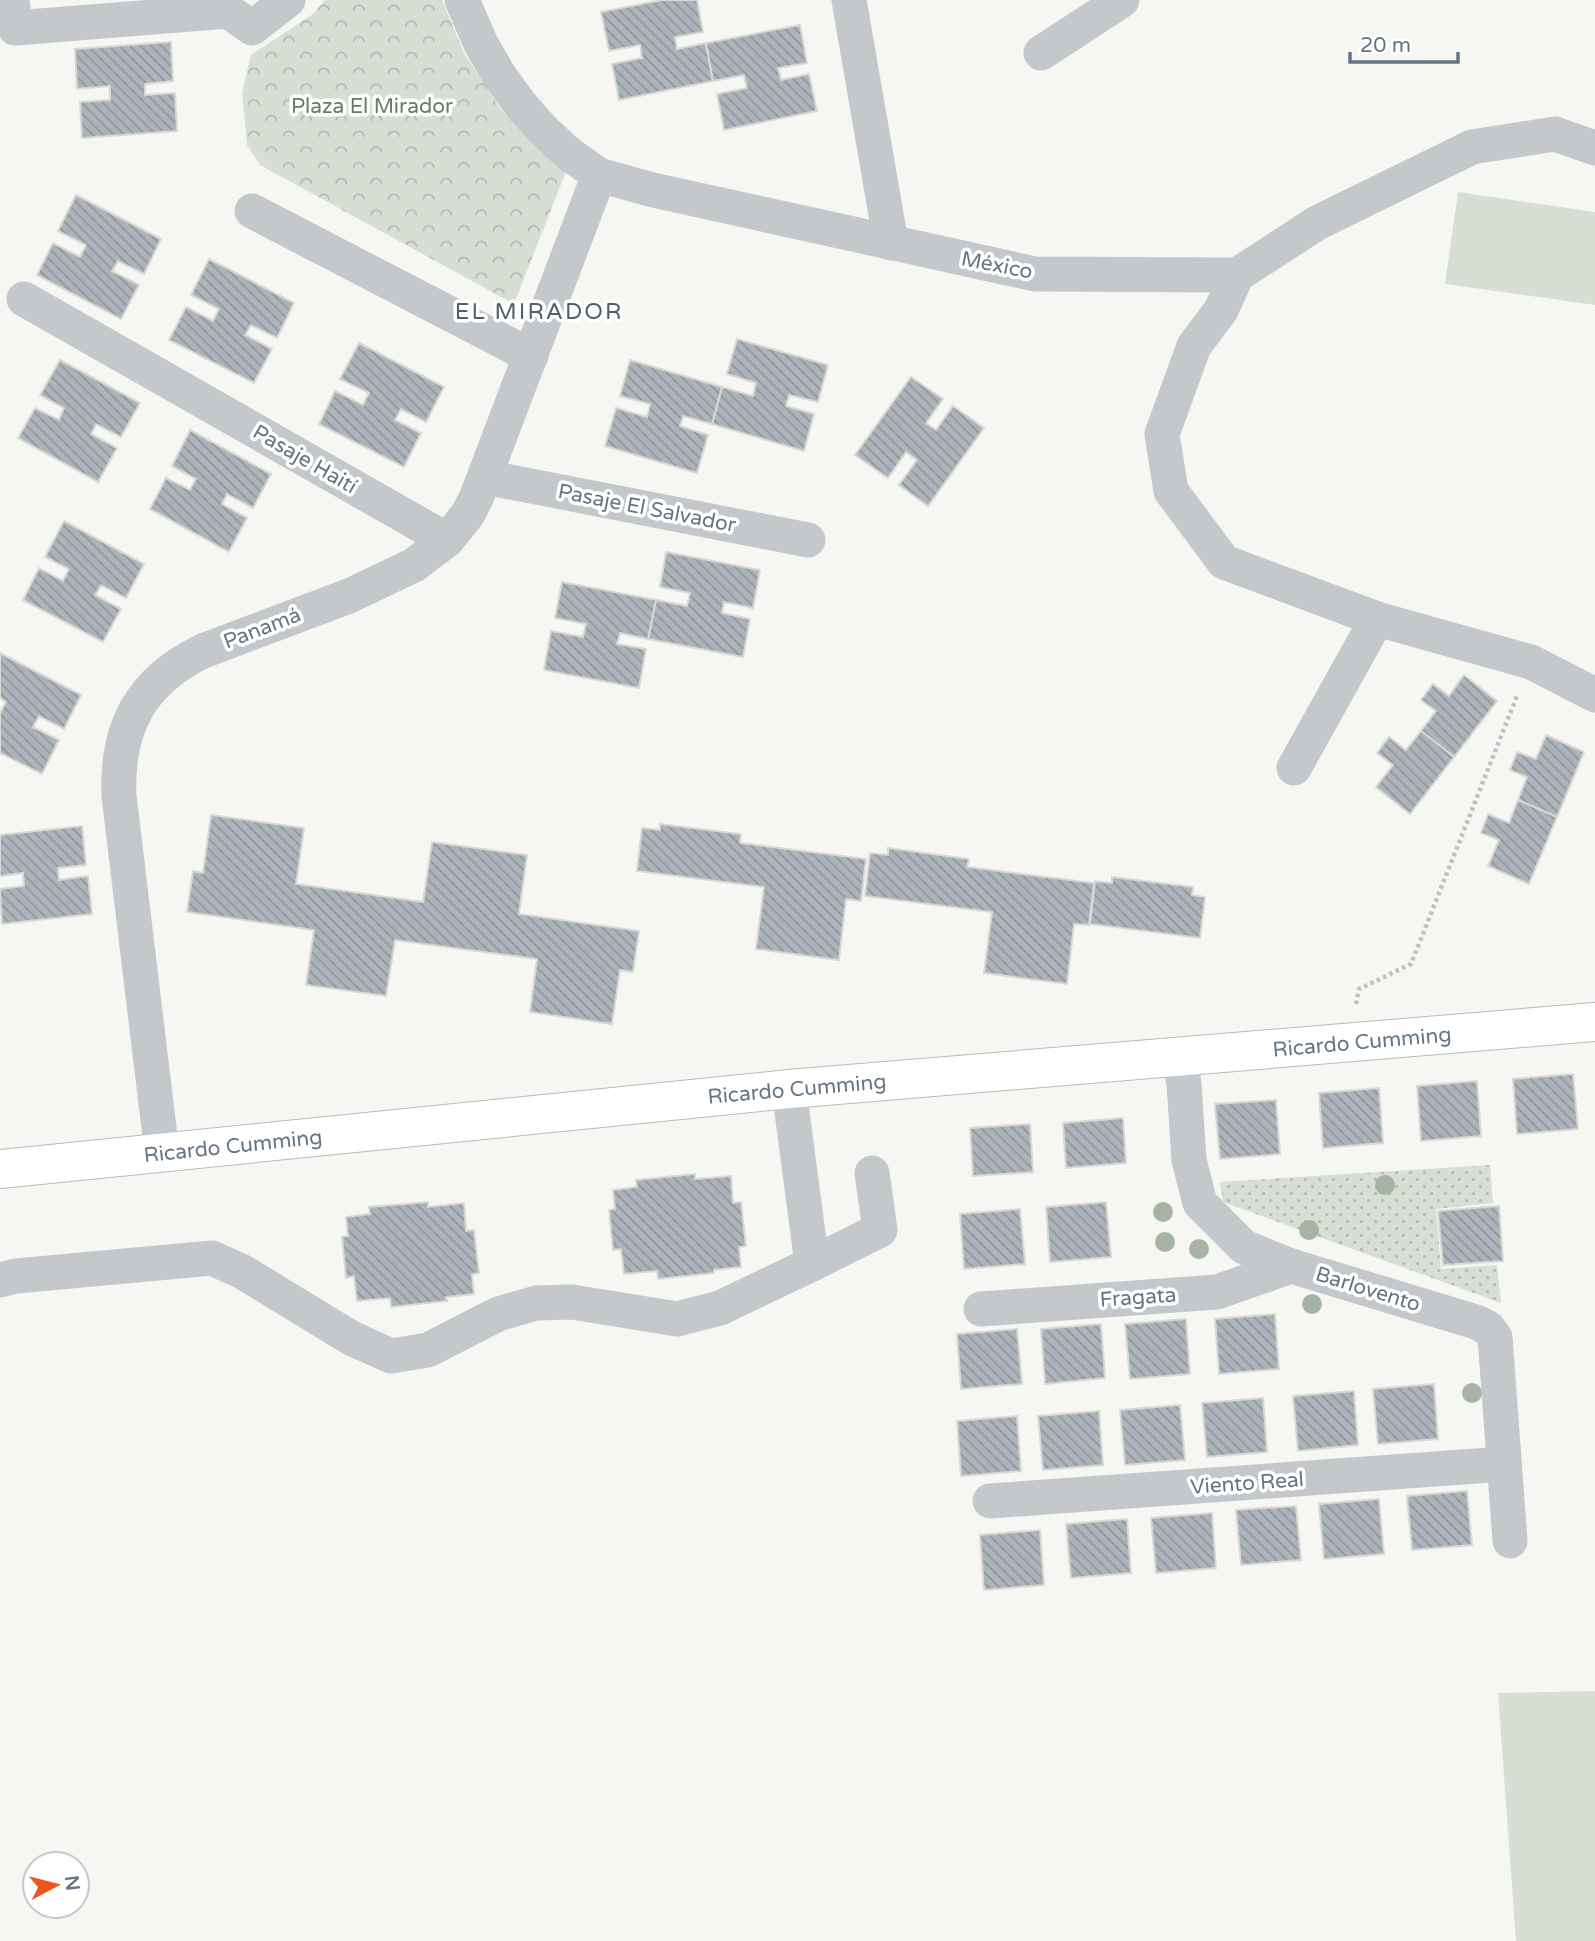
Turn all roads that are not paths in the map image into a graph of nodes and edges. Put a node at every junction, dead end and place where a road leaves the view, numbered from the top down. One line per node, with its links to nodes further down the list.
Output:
1 (12, 0): 2 (street)
2 (288, 0)
3 (462, 0): 8 (street, México)
4 (849, 0): 10 (street)
5 (1122, 0): 6 (street)
6 (1041, 53)
7 (1595, 148): 11 (street)
8 (599, 175): 10 (street, México); 13 (street, Panamá)
9 (253, 211): 13 (street)
10 (891, 243): 11 (street, México)
11 (1237, 275): 17 (street)
12 (24, 299): 15 (street, Pasaje Haití)
13 (531, 356): 14 (street, Panamá)
14 (485, 477): 15 (street, Panamá); 16 (street, Pasaje El Salvador)
15 (447, 540): 23 (street, Panamá)
16 (808, 540)
17 (1377, 619): 18 (street); 19 (street)
18 (1595, 695)
19 (1294, 768)
20 (1595, 1022): 21 (main road, Ricardo Cumming)
21 (1179, 1057): 22 (main road, Ricardo Cumming); 27 (street, Barlovento)
22 (789, 1089): 23 (main road, Ricardo Cumming); 26 (street)
23 (162, 1153): 24 (main road, Ricardo Cumming)
24 (0, 1170)
25 (872, 1172): 26 (street)
26 (812, 1264): 28 (street)
27 (1291, 1266): 29 (street, Fragata); 30 (street, Barlovento)
28 (0, 1280)
29 (981, 1309)
30 (1504, 1464): 31 (street, Viento Real); 32 (street, Barlovento)
31 (990, 1501)
32 (1510, 1541)

